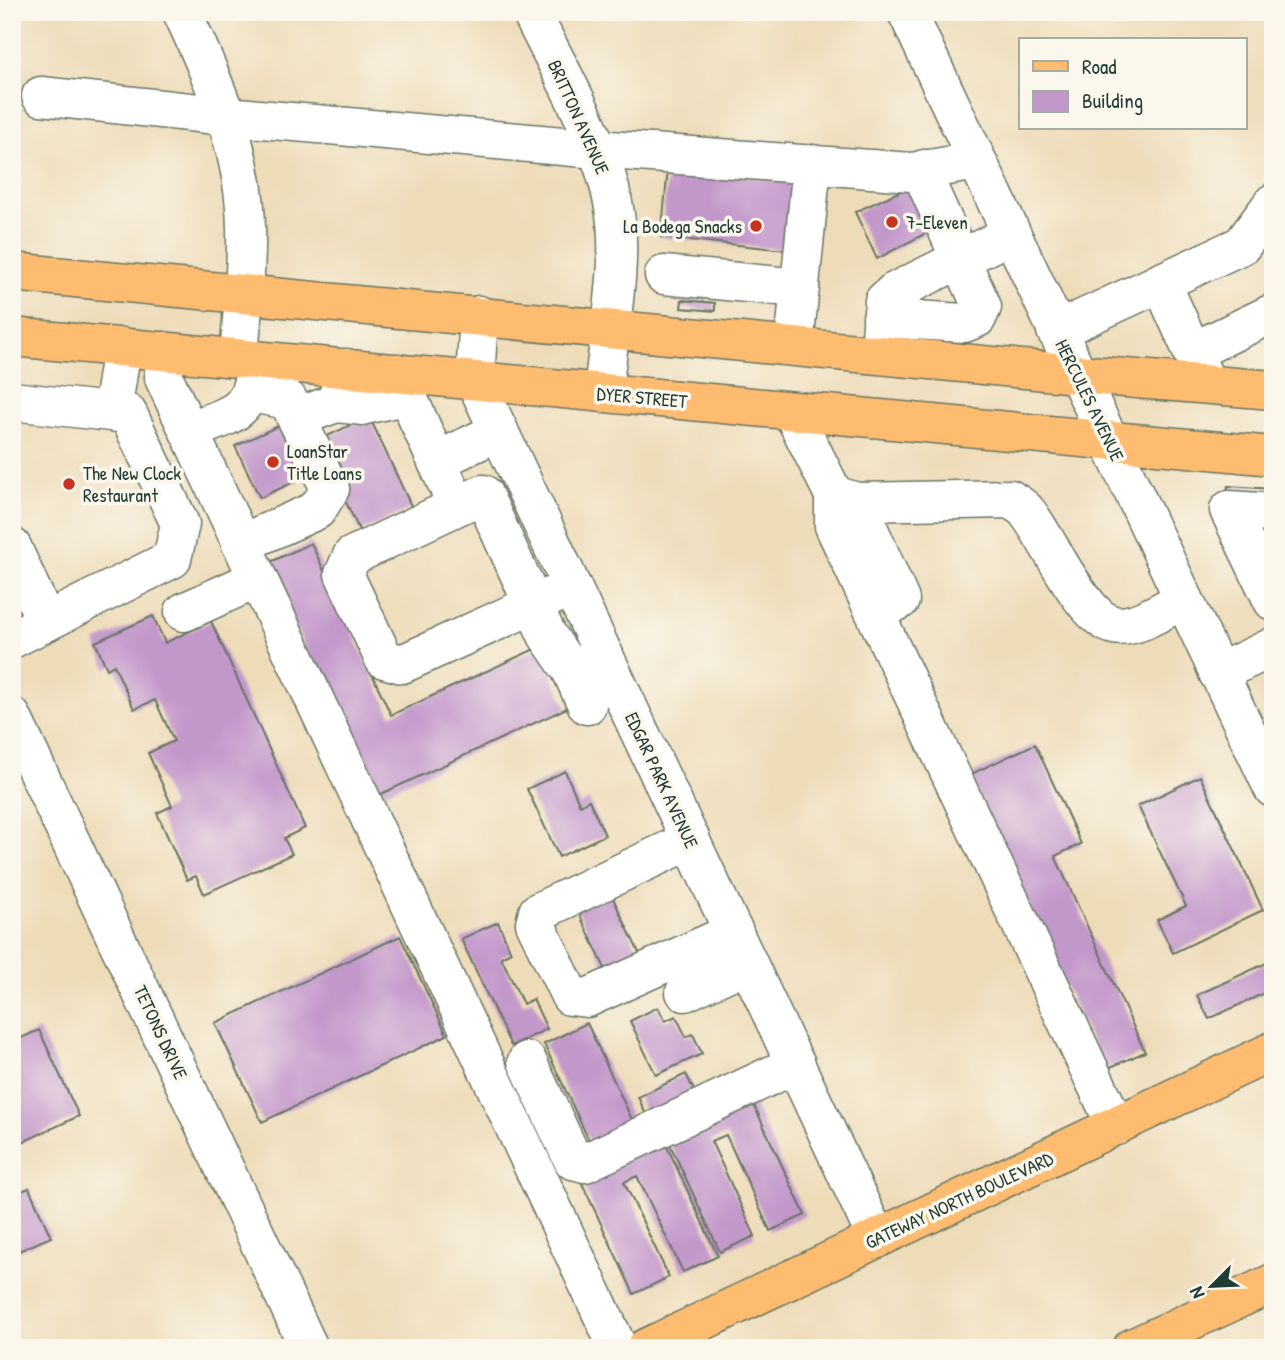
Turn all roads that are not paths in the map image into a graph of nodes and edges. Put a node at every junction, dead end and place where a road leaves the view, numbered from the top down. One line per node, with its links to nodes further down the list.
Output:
1 (182, 12): 5 (street)
2 (531, 12): 6 (street, BRITTON AVENUE)
3 (907, 12): 7 (street, HERCULES AVENUE)
4 (41, 96): 5 (street)
5 (226, 116): 6 (street); 18 (street)
6 (596, 149): 8 (street); 21 (street, BRITTON AVENUE)
7 (977, 161): 9 (street); 11 (street, HERCULES AVENUE)
8 (812, 164): 9 (street); 17 (street)
9 (924, 169): 13 (street)
10 (1273, 203): 12 (street)
11 (1011, 234): 13 (street); 22 (street, HERCULES AVENUE)
12 (1257, 245): 16 (street)
13 (960, 259): 23 (street); 23 (street)
14 (12, 272): 18 (main road)
15 (664, 275): 17 (street)
16 (1161, 282): 22 (street); 28 (street)
17 (800, 288): 25 (street)
18 (244, 293): 20 (main road); 29 (street)
19 (1273, 313): 28 (street)
20 (479, 316): 21 (main road); 31 (street, EDGAR PARK AVENUE)
21 (609, 327): 25 (main road); 35 (street, BRITTON AVENUE)
22 (1056, 331): 30 (street, HERCULES AVENUE)
23 (881, 336): 25 (main road); 30 (main road)
24 (12, 337): 26 (main road, DYER STREET)
25 (794, 345)
26 (122, 347): 27 (main road, DYER STREET); 38 (street)
27 (164, 351): 29 (main road, DYER STREET); 40 (street)
28 (1200, 368): 30 (main road); 34 (main road)
29 (249, 370): 33 (main road, DYER STREET); 39 (street); 40 (street)
30 (1076, 374): 42 (street, HERCULES AVENUE)
31 (475, 380): 32 (main road, DYER STREET); 35 (main road, DYER STREET); 41 (street, EDGAR PARK AVENUE)
32 (402, 384): 33 (main road, DYER STREET); 44 (street)
33 (341, 386): 39 (street)
34 (1273, 390)
35 (603, 393): 37 (main road, DYER STREET)
36 (12, 401): 38 (street)
37 (792, 411): 42 (main road, DYER STREET); 45 (street)
38 (112, 412): 56 (street)
39 (296, 418): 48 (street)
40 (189, 431): 48 (street)
41 (499, 431): 44 (street); 51 (street, EDGAR PARK AVENUE)
42 (1109, 440): 43 (main road, DYER STREET); 52 (street, HERCULES AVENUE)
43 (1273, 456)
44 (437, 461): 46 (street)
45 (845, 499): 52 (street); 71 (street)
46 (457, 506): 54 (street); 54 (street)
47 (1273, 513): 53 (street)
48 (242, 544): 50 (street)
49 (12, 547): 56 (street)
50 (257, 579): 55 (street); 76 (street)
51 (572, 587): 54 (street); 59 (street, EDGAR PARK AVENUE)
52 (1184, 599): 60 (street, HERCULES AVENUE)
53 (1273, 601)
54 (533, 604): 59 (street)
55 (184, 612)
56 (46, 622): 57 (street)
57 (12, 639)
58 (1273, 647): 60 (street)
59 (587, 662): 61 (street); 64 (street, EDGAR PARK AVENUE)
60 (1218, 673): 63 (street, HERCULES AVENUE)
61 (587, 705)
62 (12, 717): 75 (street, TETONS DRIVE)
63 (1273, 788)
64 (691, 840): 65 (street, EDGAR PARK AVENUE); 65 (street)
65 (741, 947): 66 (street); 68 (street, EDGAR PARK AVENUE)
66 (685, 992)
67 (1273, 1051): 71 (main road, GATEWAY NORTH BOULEVARD)
68 (790, 1052): 69 (street); 70 (street); 72 (street, EDGAR PARK AVENUE)
69 (527, 1061)
70 (722, 1072)
71 (1115, 1126): 72 (main road, GATEWAY NORTH BOULEVARD)
72 (877, 1238): 74 (main road, GATEWAY NORTH BOULEVARD)
73 (1273, 1283): 77 (main road)
74 (658, 1343)
75 (309, 1348)
76 (618, 1348)
77 (1132, 1348)

